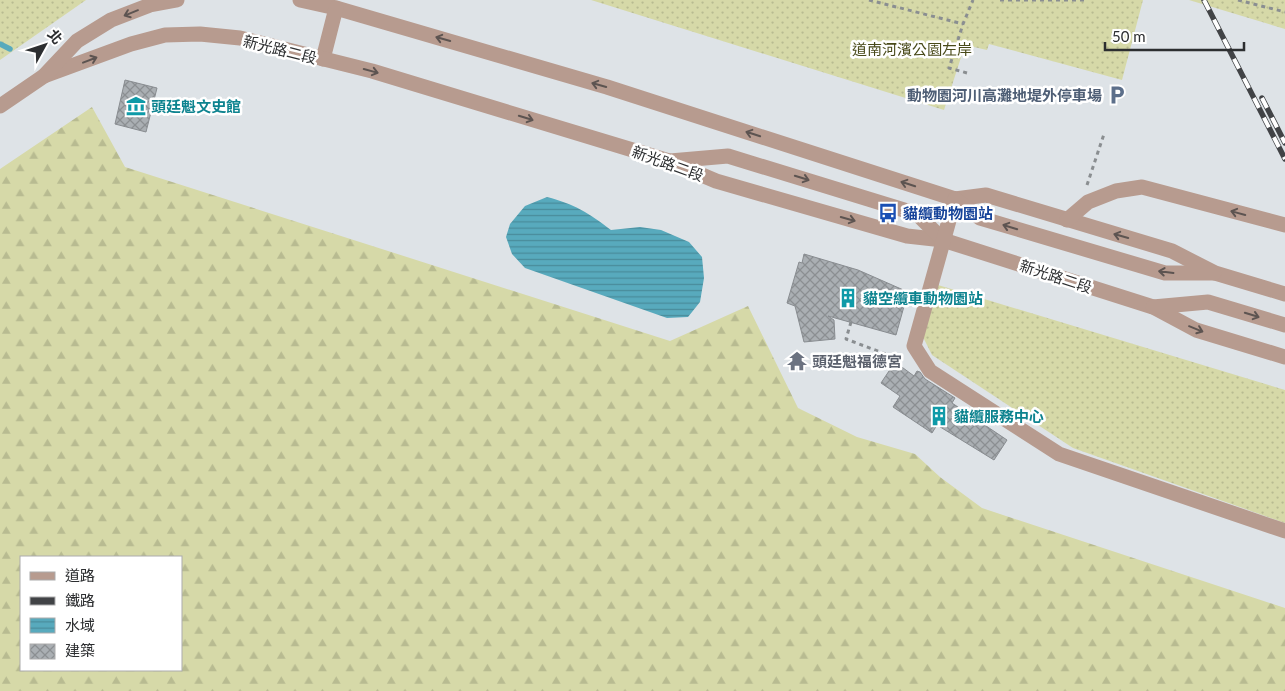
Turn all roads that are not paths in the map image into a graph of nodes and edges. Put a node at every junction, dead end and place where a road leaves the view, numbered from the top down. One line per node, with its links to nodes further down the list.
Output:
1 (177, 0): 5 (street, 新光路二段, one-way to 5)
2 (300, 0): 3 (street)
3 (336, 8): 4 (street); 8 (street, one-way to 3)
4 (323, 59): 5 (street, 新光路二段, one-way to 4); 7 (street, 新光路二段, one-way to 7)
5 (44, 76): 6 (street, 新光路二段)
6 (0, 106)
7 (669, 161): 11 (street, 新光路二段, one-way to 11); 11 (street, one-way to 11)
8 (955, 199): 9 (street); 11 (street); 12 (street, one-way to 8)
9 (1067, 220): 10 (street, one-way to 9); 12 (street, one-way to 9)
10 (1285, 225)
11 (943, 240): 14 (street, 新光路二段); 17 (street)
12 (1215, 273): 13 (street)
13 (1285, 294)
14 (1153, 307): 15 (street, one-way to 15); 16 (street, 新光路二段, one-way to 16)
15 (1285, 325)
16 (1285, 357)
17 (1285, 531)

